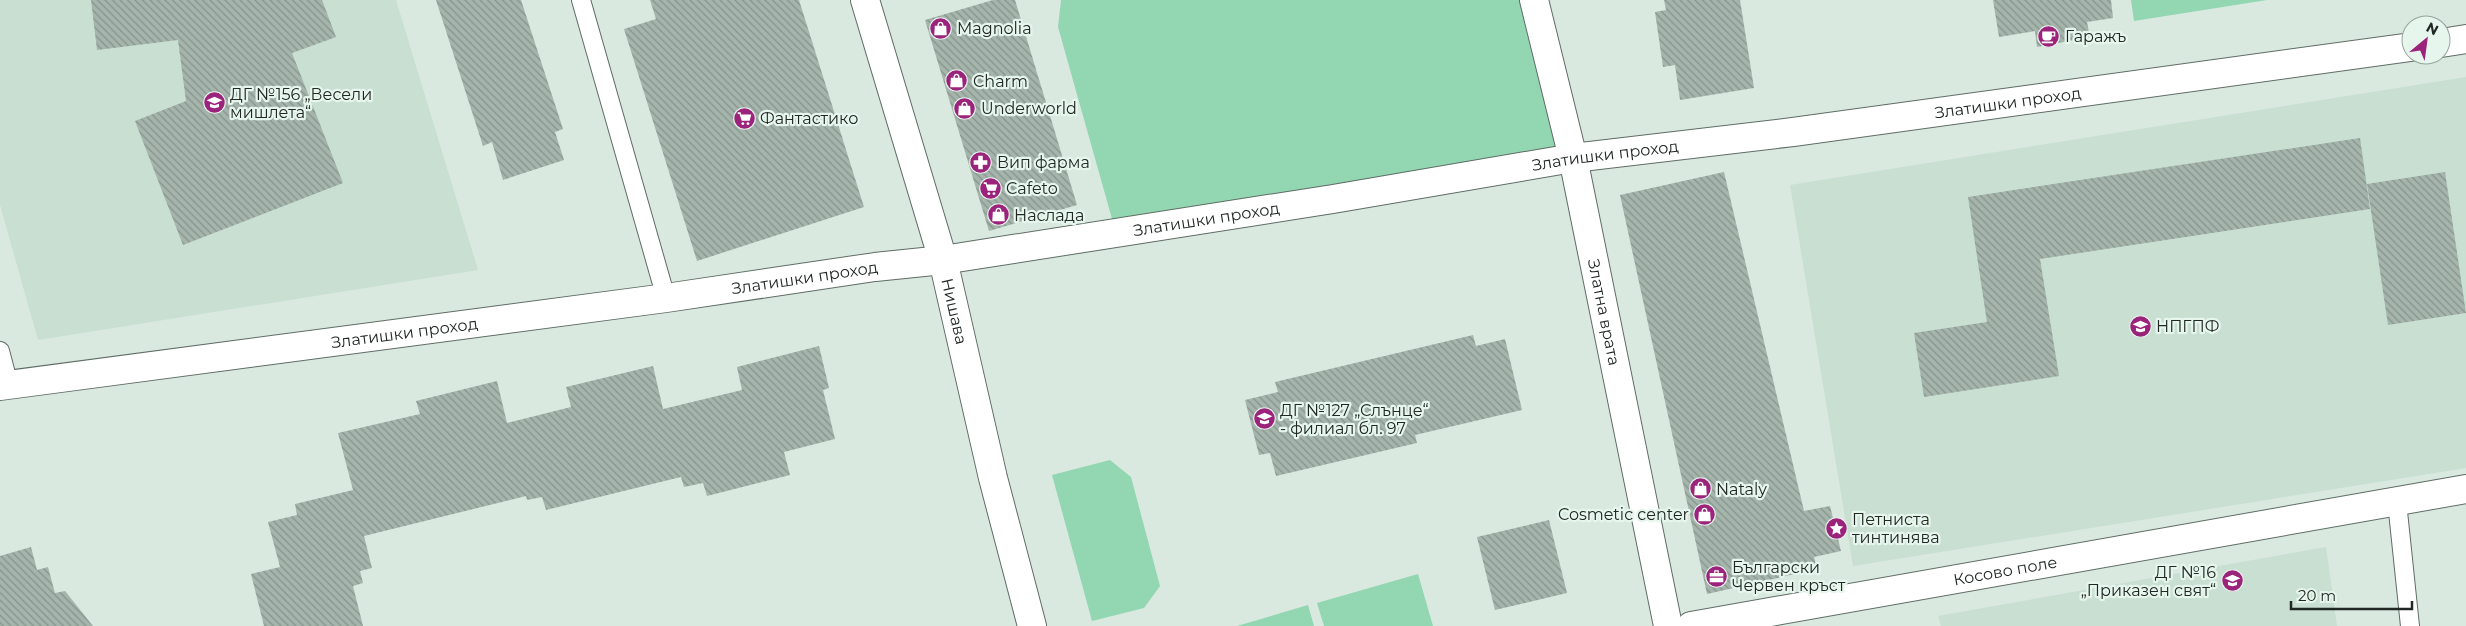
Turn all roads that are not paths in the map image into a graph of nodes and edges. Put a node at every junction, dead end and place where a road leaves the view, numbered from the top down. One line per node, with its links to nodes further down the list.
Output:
1 (581, 0): 9 (lane)
2 (865, 0): 8 (street, Нишава)
3 (1534, 0): 7 (street, Златна врата)
4 (2466, 39): 5 (street)
5 (2451, 41)
6 (2401, 48): 7 (street, Златишки проход)
7 (1573, 158): 8 (street, Златишки проход); 15 (street, Златна врата)
8 (943, 260): 9 (street, Златишки проход); 14 (street, Нишава)
9 (666, 298): 11 (street, Златишки проход)
10 (0, 351): 11 (lane)
11 (5, 386)
12 (2466, 489): 13 (street, Косово поле)
13 (2396, 502): 16 (street, Косово поле); 17 (lane)
14 (1032, 626)
15 (1668, 626)
16 (1692, 626)
17 (2410, 626)

